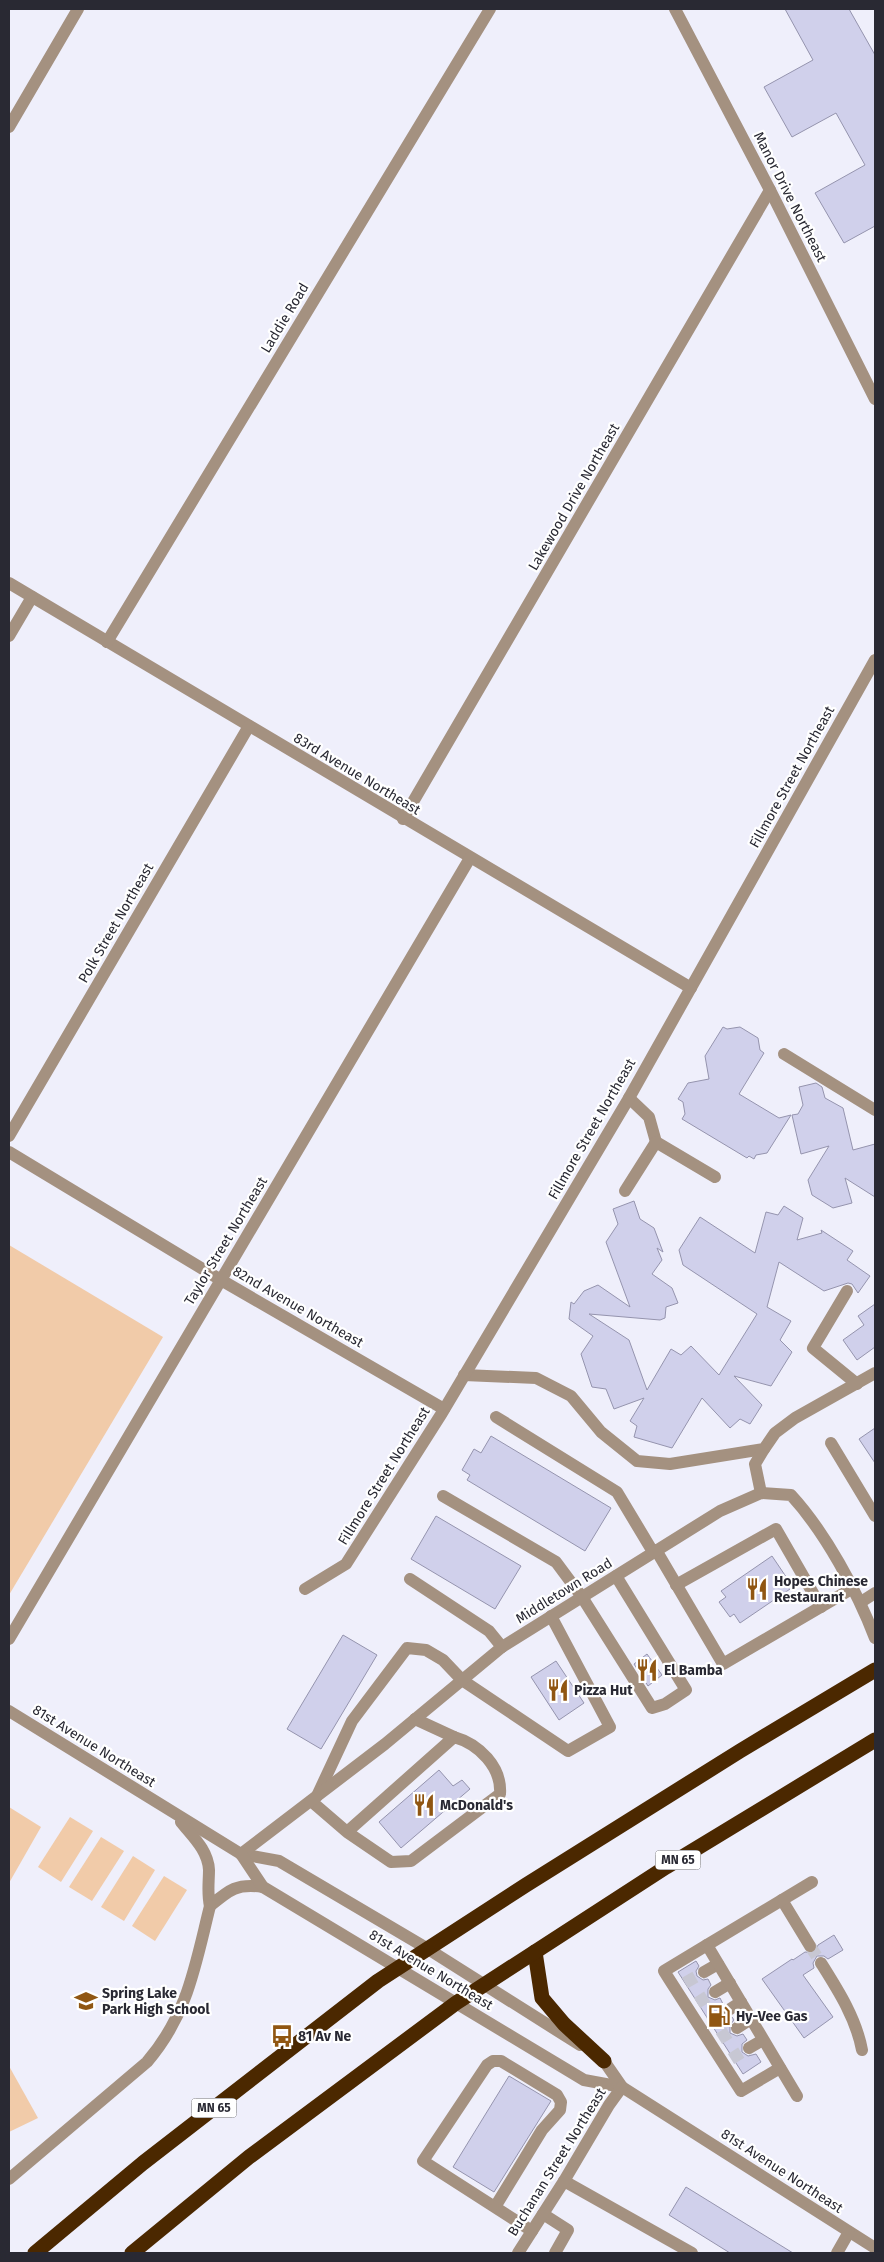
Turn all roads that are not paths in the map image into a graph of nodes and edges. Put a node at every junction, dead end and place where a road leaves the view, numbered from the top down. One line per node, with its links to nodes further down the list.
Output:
1 (78, 9): 4 (street)
2 (490, 9): 10 (street, Laddie Road)
3 (675, 9): 5 (street, Manor Drive Northeast)
4 (9, 126)
5 (770, 190): 6 (street, Manor Drive Northeast); 13 (street, Lakewood Drive Northeast)
6 (875, 399)
7 (9, 583): 8 (street, 83rd Avenue Northeast)
8 (32, 597): 9 (street); 10 (street, 83rd Avenue Northeast)
9 (9, 636)
10 (107, 642): 12 (street, 83rd Avenue Northeast)
11 (875, 660): 15 (street, Fillmore Street Northeast)
12 (249, 726): 13 (street, 83rd Avenue Northeast); 19 (street, Polk Street Northeast)
13 (403, 818): 14 (street, 83rd Avenue Northeast)
14 (470, 858): 15 (street, 83rd Avenue Northeast); 24 (street, Taylor Street Northeast)
15 (690, 988): 17 (street, Fillmore Street Northeast)
16 (784, 1054): 18 (street)
17 (629, 1098): 20 (street); 27 (street, Fillmore Street Northeast)
18 (875, 1110)
19 (9, 1136)
20 (656, 1142): 22 (street); 23 (street)
21 (9, 1152): 24 (street, 82nd Avenue Northeast)
22 (715, 1177)
23 (625, 1191)
24 (221, 1280): 29 (street, 82nd Avenue Northeast); 48 (street, Taylor Street Northeast)
25 (847, 1291): 28 (street)
26 (875, 1373): 28 (street)
27 (464, 1375): 29 (street, Fillmore Street Northeast); 32 (street)
28 (857, 1384): 32 (street)
29 (444, 1409): 41 (street, Fillmore Street Northeast)
30 (496, 1417): 36 (street)
31 (831, 1443): 35 (street)
32 (764, 1449): 33 (street)
33 (761, 1493): 36 (street, Middletown Road); 40 (street, Middletown Road)
34 (443, 1496): 43 (street)
35 (875, 1516)
36 (655, 1551): 37 (street, Middletown Road); 39 (street)
37 (616, 1576): 43 (street, Middletown Road); 43 (street)
38 (410, 1579): 49 (street)
39 (676, 1585): 45 (street); 45 (street)
40 (853, 1588): 44 (street, Middletown Road); 45 (street)
41 (305, 1589)
42 (875, 1593): 44 (street)
43 (582, 1597): 46 (street, Middletown Road)
44 (861, 1602): 47 (street, Middletown Road)
45 (821, 1607)
46 (551, 1616): 49 (street, Middletown Road); 51 (street)
47 (875, 1638)
48 (9, 1640)
49 (502, 1647): 51 (street, Middletown Road)
50 (875, 1670): 66 (highway, MN 65)
51 (462, 1680): 53 (street, Middletown Road); 56 (street)
52 (9, 1711): 57 (street, 81st Avenue Northeast)
53 (415, 1719): 54 (street); 56 (street, Middletown Road)
54 (454, 1737): 58 (street); 58 (street)
55 (875, 1740): 67 (highway, MN 65)
56 (313, 1800): 58 (street); 59 (street, Middletown Road)
57 (173, 1812): 59 (street, 81st Avenue Northeast); 63 (street)
58 (347, 1832)
59 (241, 1854): 61 (street, 81st Avenue Northeast); 66 (street, 81st Avenue Northeast)
60 (812, 1882): 62 (street)
61 (263, 1887): 63 (street); 70 (street, 81st Avenue Northeast)
62 (782, 1900): 64 (street); 65 (street)
63 (210, 1906): 87 (street)
64 (707, 1945): 69 (street); 84 (street)
65 (810, 1946)
66 (428, 1949): 70 (highway, MN 65); 73 (street, 81st Avenue Northeast)
67 (535, 1952): 73 (highway, MN 65); 83 (highway)
68 (821, 1963): 82 (street)
69 (718, 1964): 71 (street); 72 (street)
70 (398, 1968): 76 (street, 81st Avenue Northeast); 94 (highway, MN 65)
71 (704, 1972)
72 (730, 1983): 74 (street); 75 (street)
73 (484, 1985): 76 (highway, MN 65); 83 (street, 81st Avenue Northeast)
74 (715, 1992)
75 (741, 2002): 77 (street); 78 (street)
76 (456, 2003): 85 (street, 81st Avenue Northeast); 95 (highway, MN 65)
77 (726, 2011)
78 (751, 2019): 79 (street); 80 (street)
79 (737, 2028)
80 (764, 2040): 81 (street); 84 (street)
81 (749, 2048)
82 (862, 2050)
83 (604, 2061): 85 (street, 81st Avenue Northeast)
84 (780, 2068): 86 (street)
85 (622, 2087): 88 (street, Buchanan Street Northeast); 92 (street, 81st Avenue Northeast)
86 (797, 2096)
87 (9, 2179)
88 (564, 2181): 90 (street, Buchanan Street Northeast); 98 (street)
89 (495, 2207): 89 (street); 91 (street)
90 (543, 2214): 91 (street, Buchanan Street Northeast); 97 (street)
91 (532, 2231): 96 (street, Buchanan Street Northeast)
92 (849, 2232): 93 (street, 81st Avenue Northeast); 99 (street)
93 (875, 2248)
94 (35, 2253)
95 (132, 2253)
96 (518, 2253)
97 (555, 2253)
98 (692, 2253)
99 (837, 2253)

